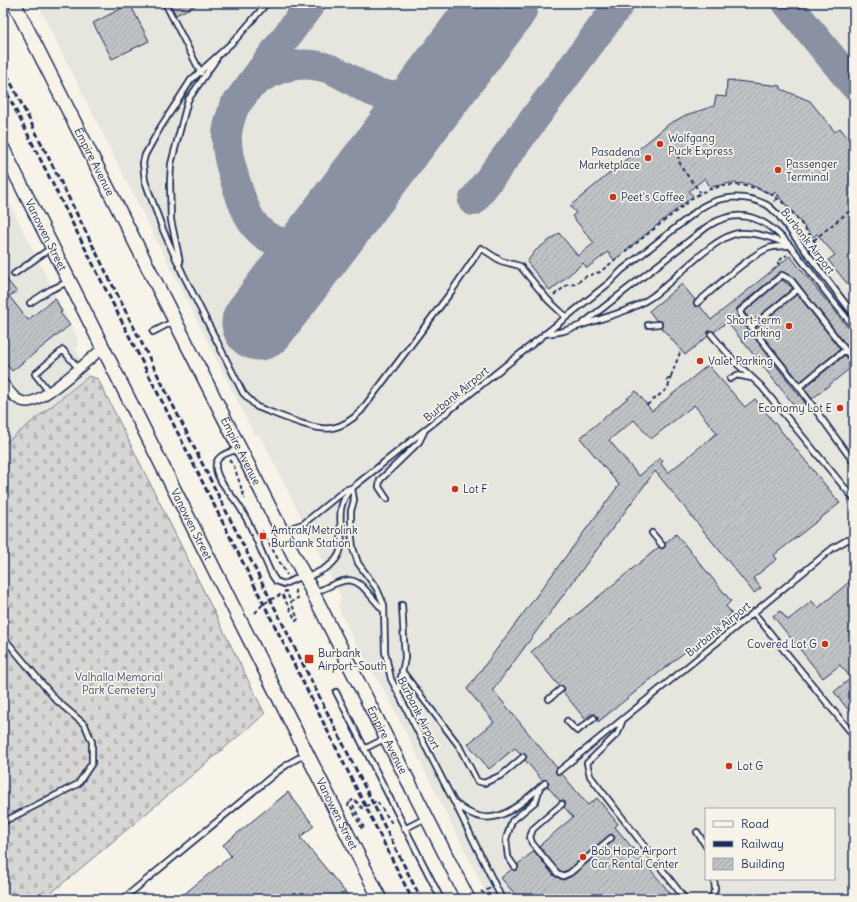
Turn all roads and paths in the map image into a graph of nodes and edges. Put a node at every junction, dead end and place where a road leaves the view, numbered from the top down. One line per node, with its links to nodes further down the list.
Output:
1 (14, 3): 24 (main road, Empire Avenue)
2 (165, 3): 5 (lane)
3 (267, 3): 4 (lane)
4 (223, 51): 5 (lane); 6 (lane)
5 (199, 71): 6 (lane); 17 (lane)
6 (203, 76): 17 (lane)
7 (676, 148): 9 (path)
8 (3, 149): 13 (main road, Vanowen Street)
9 (700, 192)
10 (854, 218): 11 (path)
11 (814, 240)
12 (791, 246): 21 (lane); 26 (lane, Burbank Airport); 26 (lane, Burbank Airport); 29 (lane, Burbank Airport)
13 (53, 247): 16 (lane); 18 (main road, Vanowen Street)
14 (788, 254): 15 (path)
15 (780, 265)
16 (14, 274)
17 (183, 274): 23 (lane)
18 (70, 282): 20 (lane); 33 (main road, Vanowen Street)
19 (798, 289): 28 (lane); 28 (lane); 35 (lane)
20 (30, 303)
21 (697, 303)
22 (854, 315): 23 (lane, Burbank Airport)
23 (566, 317): 31 (lane, Burbank Airport)
24 (175, 321): 30 (lane); 47 (main road, Empire Avenue)
25 (659, 324): 27 (lane)
26 (581, 325): 31 (lane, Burbank Airport)
27 (648, 325)
28 (751, 327): 43 (lane)
29 (854, 327)
30 (153, 332)
31 (543, 334): 46 (lane, Burbank Airport)
32 (711, 334): 40 (lane)
33 (103, 348): 37 (street); 77 (main road, Vanowen Street)
34 (680, 350): 38 (path)
35 (845, 350): 36 (lane); 43 (lane)
36 (854, 362)
37 (78, 368): 44 (street); 44 (lane)
38 (671, 376): 41 (path); 45 (path)
39 (730, 379): 40 (lane)
40 (752, 379): 51 (lane)
41 (666, 381)
42 (3, 384): 44 (street)
43 (799, 388): 48 (lane)
44 (49, 392)
45 (647, 405)
46 (425, 430): 49 (lane, Burbank Airport); 50 (lane)
47 (240, 449): 52 (main road, Empire Avenue); 56 (lane)
48 (854, 463)
49 (352, 488): 52 (lane); 56 (lane); 62 (lane, Burbank Airport)
50 (387, 499)
51 (854, 499)
52 (282, 530): 56 (main road, Empire Avenue)
53 (652, 533): 55 (lane)
54 (854, 540): 63 (lane, Burbank Airport)
55 (662, 544)
56 (305, 576): 59 (main road, Empire Avenue)
57 (292, 584): 60 (path)
58 (286, 591): 60 (path)
59 (313, 593): 62 (lane); 75 (main road, Empire Avenue)
60 (291, 602): 64 (path)
61 (402, 605): 66 (lane)
62 (384, 611): 69 (lane, Burbank Airport)
63 (753, 612): 72 (lane, Burbank Airport); 74 (lane)
64 (255, 613)
65 (3, 637): 87 (lane)
66 (402, 671): 69 (lane); 78 (lane)
67 (561, 689): 70 (lane)
68 (336, 692): 76 (lane)
69 (398, 692): 83 (lane, Burbank Airport)
70 (548, 699)
71 (594, 718): 73 (lane)
72 (622, 719): 79 (lane, Burbank Airport); 102 (lane)
73 (567, 721)
74 (854, 736)
75 (388, 738): 76 (lane); 86 (main road, Empire Avenue)
76 (364, 749): 88 (lane)
77 (307, 754): 97 (lane); 98 (main road, Vanowen Street)
78 (523, 757)
79 (559, 771)
80 (545, 783): 81 (lane, Burbank Airport)
81 (540, 787): 83 (lane, Burbank Airport); 92 (lane)
82 (377, 801): 85 (path)
83 (454, 802): 101 (lane)
84 (562, 804): 90 (lane)
85 (350, 813)
86 (428, 817): 88 (lane); 100 (main road, Empire Avenue)
87 (3, 822)
88 (404, 829): 99 (lane)
89 (697, 832): 91 (lane)
90 (611, 838)
91 (705, 844)
92 (515, 867)
93 (714, 880): 103 (lane)
94 (490, 888): 96 (path)
95 (481, 891): 96 (path)
96 (491, 898)
97 (123, 899)
98 (380, 899)
99 (441, 899)
100 (468, 899)
101 (502, 899)
102 (685, 899)
103 (711, 899)

